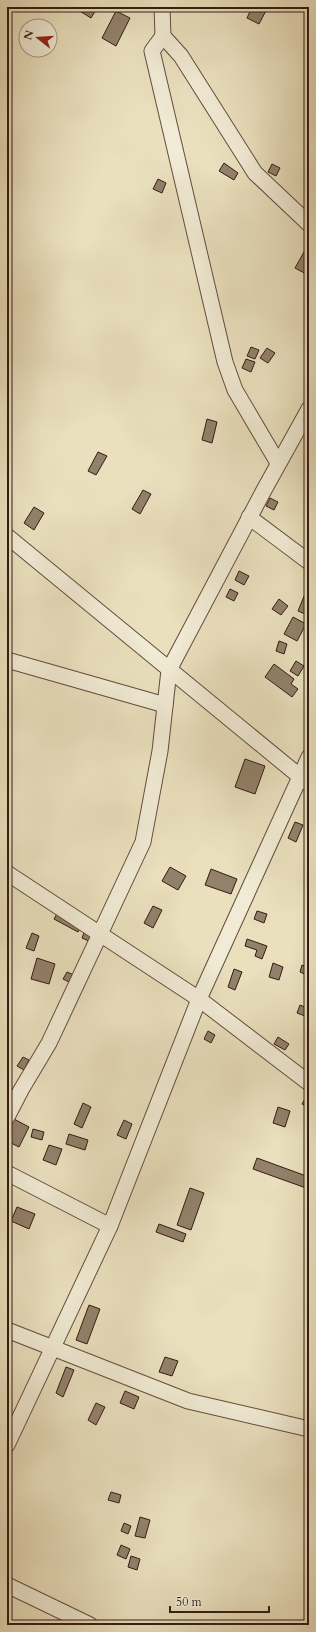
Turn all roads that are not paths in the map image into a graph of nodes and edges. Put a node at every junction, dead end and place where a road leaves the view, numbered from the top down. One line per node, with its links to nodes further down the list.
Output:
1 (162, 7): 2 (street)
2 (163, 36): 3 (street); 5 (street)
3 (309, 224)
4 (309, 409): 5 (street)
5 (278, 463): 6 (street)
6 (249, 517): 8 (street); 10 (street)
7 (7, 536): 10 (street)
8 (309, 562)
9 (7, 660): 11 (street)
10 (169, 670): 11 (street); 13 (street)
11 (165, 705): 15 (street)
12 (309, 757): 13 (street)
13 (304, 781): 16 (street)
14 (7, 873): 15 (street)
15 (100, 934): 16 (street); 18 (street)
16 (199, 999): 17 (street); 20 (street)
17 (309, 1083)
18 (7, 1117)
19 (7, 1173): 20 (street)
20 (110, 1226): 22 (street)
21 (7, 1330): 22 (street)
22 (53, 1349): 23 (street); 24 (street)
23 (309, 1429)
24 (7, 1445)
25 (7, 1585): 26 (street)
26 (90, 1625)

